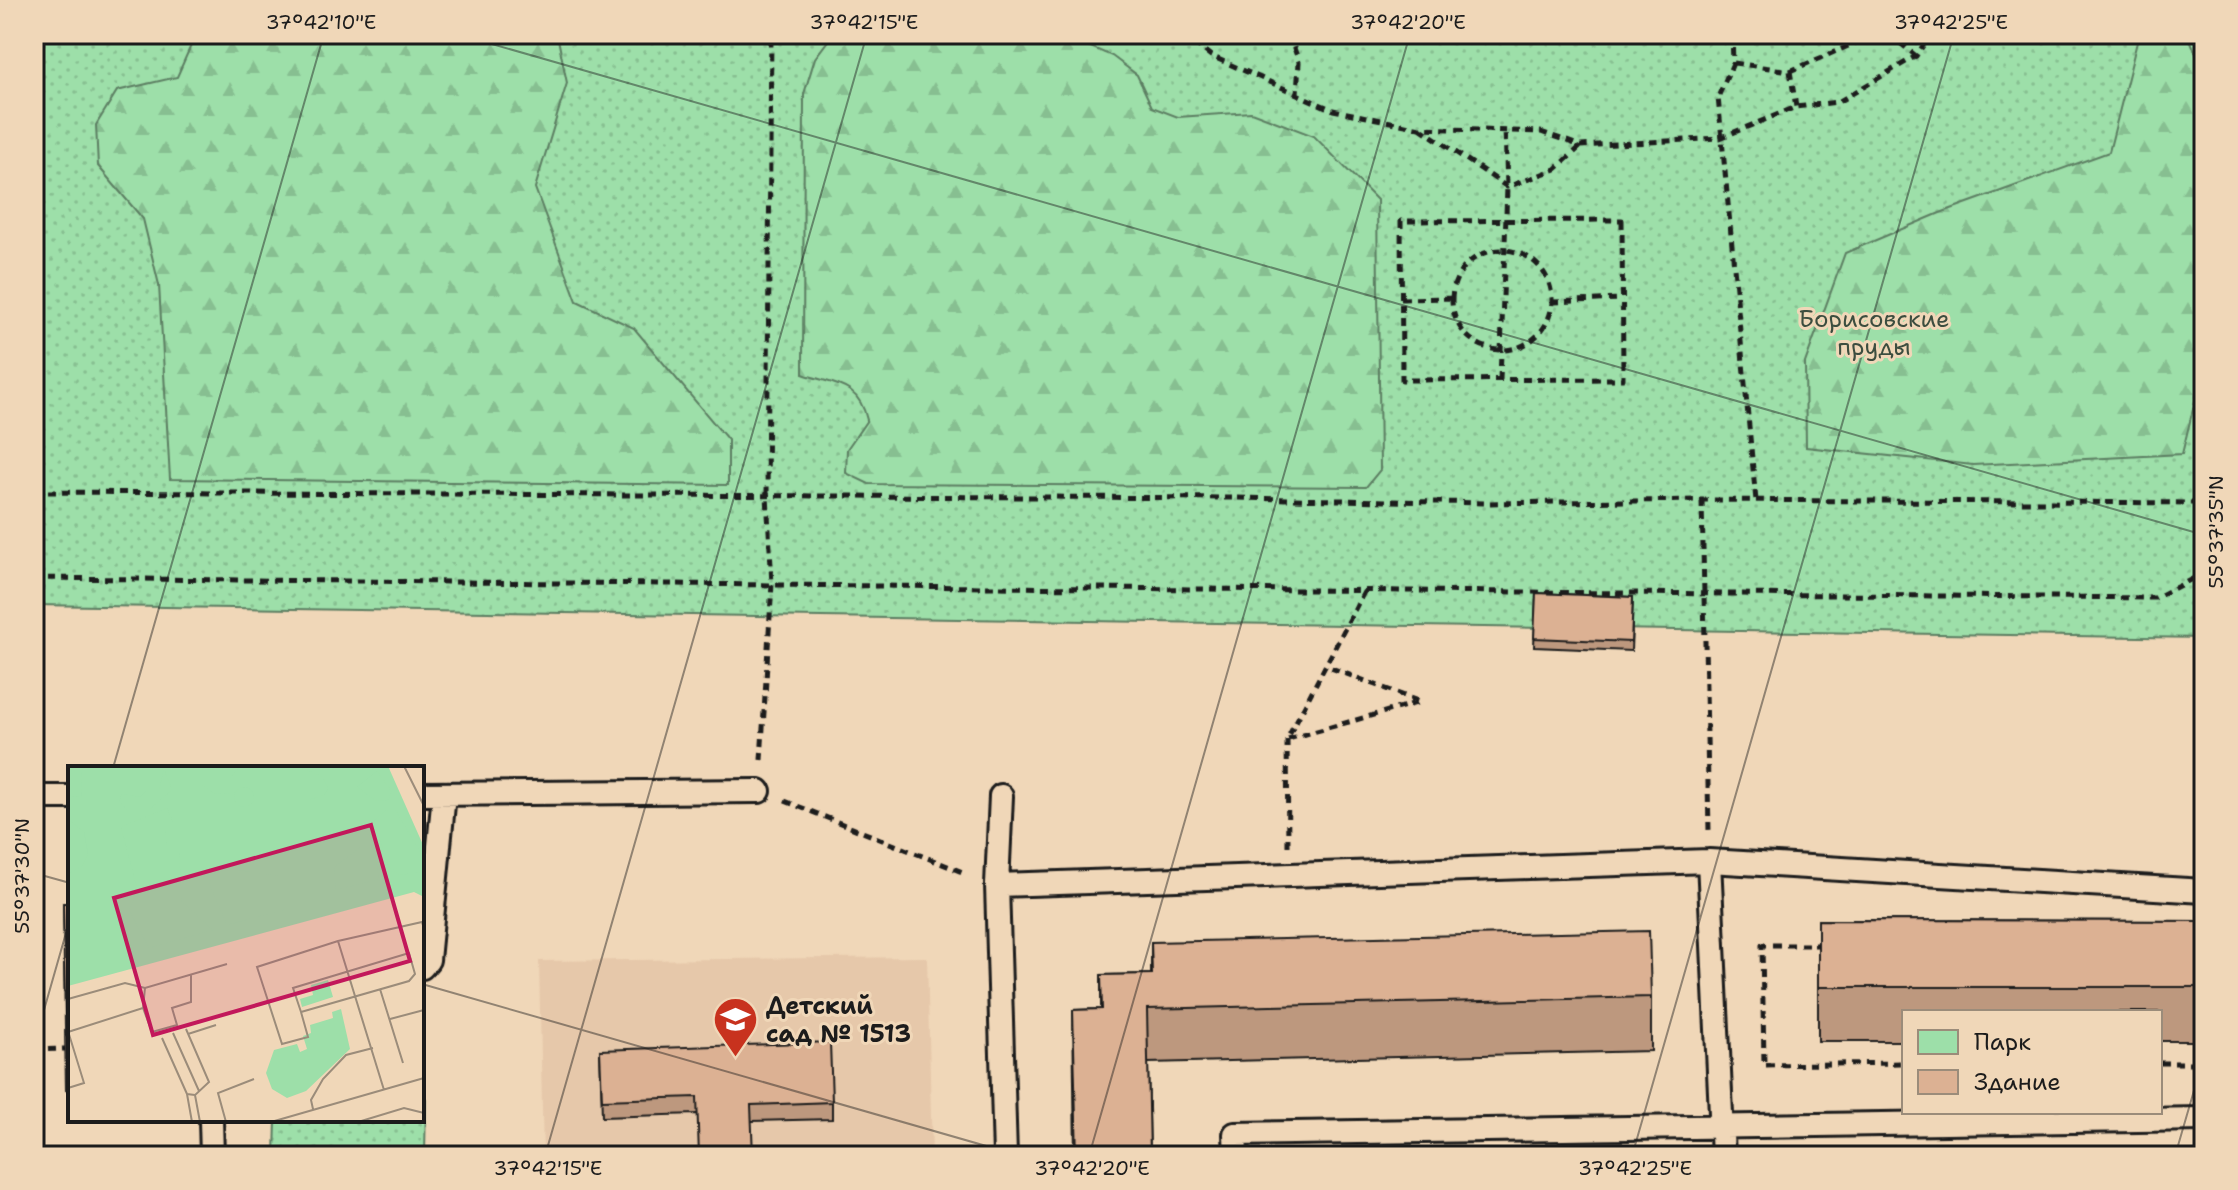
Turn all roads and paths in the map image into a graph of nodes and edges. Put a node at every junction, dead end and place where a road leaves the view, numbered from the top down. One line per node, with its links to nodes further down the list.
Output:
1 (771, 34): 27 (path)
2 (1183, 34): 11 (path)
3 (1289, 34): 11 (path)
4 (1732, 34): 9 (path)
5 (1876, 34): 10 (path)
6 (1889, 34): 8 (path)
7 (1931, 34): 8 (path)
8 (1916, 56): 12 (path)
9 (1733, 63): 10 (path); 15 (path)
10 (1790, 71): 12 (path)
11 (1297, 94): 13 (path)
12 (1796, 107): 15 (path)
13 (1420, 128): 14 (path); 17 (path)
14 (1505, 129): 16 (path); 17 (path)
15 (1720, 138): 16 (path); 29 (path)
16 (1581, 146): 17 (path)
17 (1507, 187): 18 (path)
18 (1505, 221): 19 (path); 21 (path); 22 (path)
19 (1504, 250): 20 (path); 23 (path); 24 (path)
20 (1452, 298): 21 (path); 24 (path)
21 (1401, 299): 25 (path)
22 (1622, 299): 23 (path); 25 (path)
23 (1552, 302): 24 (path)
24 (1501, 350): 25 (path)
25 (1500, 380)
26 (34, 492): 27 (path)
27 (767, 496): 28 (path); 33 (path)
28 (1702, 500): 29 (path); 35 (path)
29 (1756, 501): 30 (path)
30 (2204, 503)
31 (2204, 573): 35 (path)
32 (34, 578): 33 (path)
33 (772, 584): 34 (path); 38 (path)
34 (1365, 590): 35 (path); 36 (path)
35 (1704, 594): 43 (path)
36 (1326, 666): 37 (path); 37 (path)
37 (1287, 739): 44 (path)
38 (759, 791): 39 (lane); 45 (path)
39 (433, 794): 48 (lane)
40 (1001, 796): 45 (lane)
41 (68, 797): 42 (lane)
42 (36, 801)
43 (1709, 861): 44 (lane); 46 (lane); 56 (lane)
44 (1289, 875): 45 (lane)
45 (997, 885): 58 (lane)
46 (2204, 891)
47 (1825, 944): 51 (path)
48 (424, 965)
49 (65, 1049): 50 (path)
50 (34, 1050)
51 (1902, 1063)
52 (2162, 1063): 53 (path)
53 (2204, 1063)
54 (2204, 1119): 56 (lane)
55 (211, 1122): 57 (lane)
56 (1722, 1126): 59 (lane); 60 (lane)
57 (212, 1156)
58 (1005, 1156)
59 (1236, 1156)
60 (1723, 1156)

